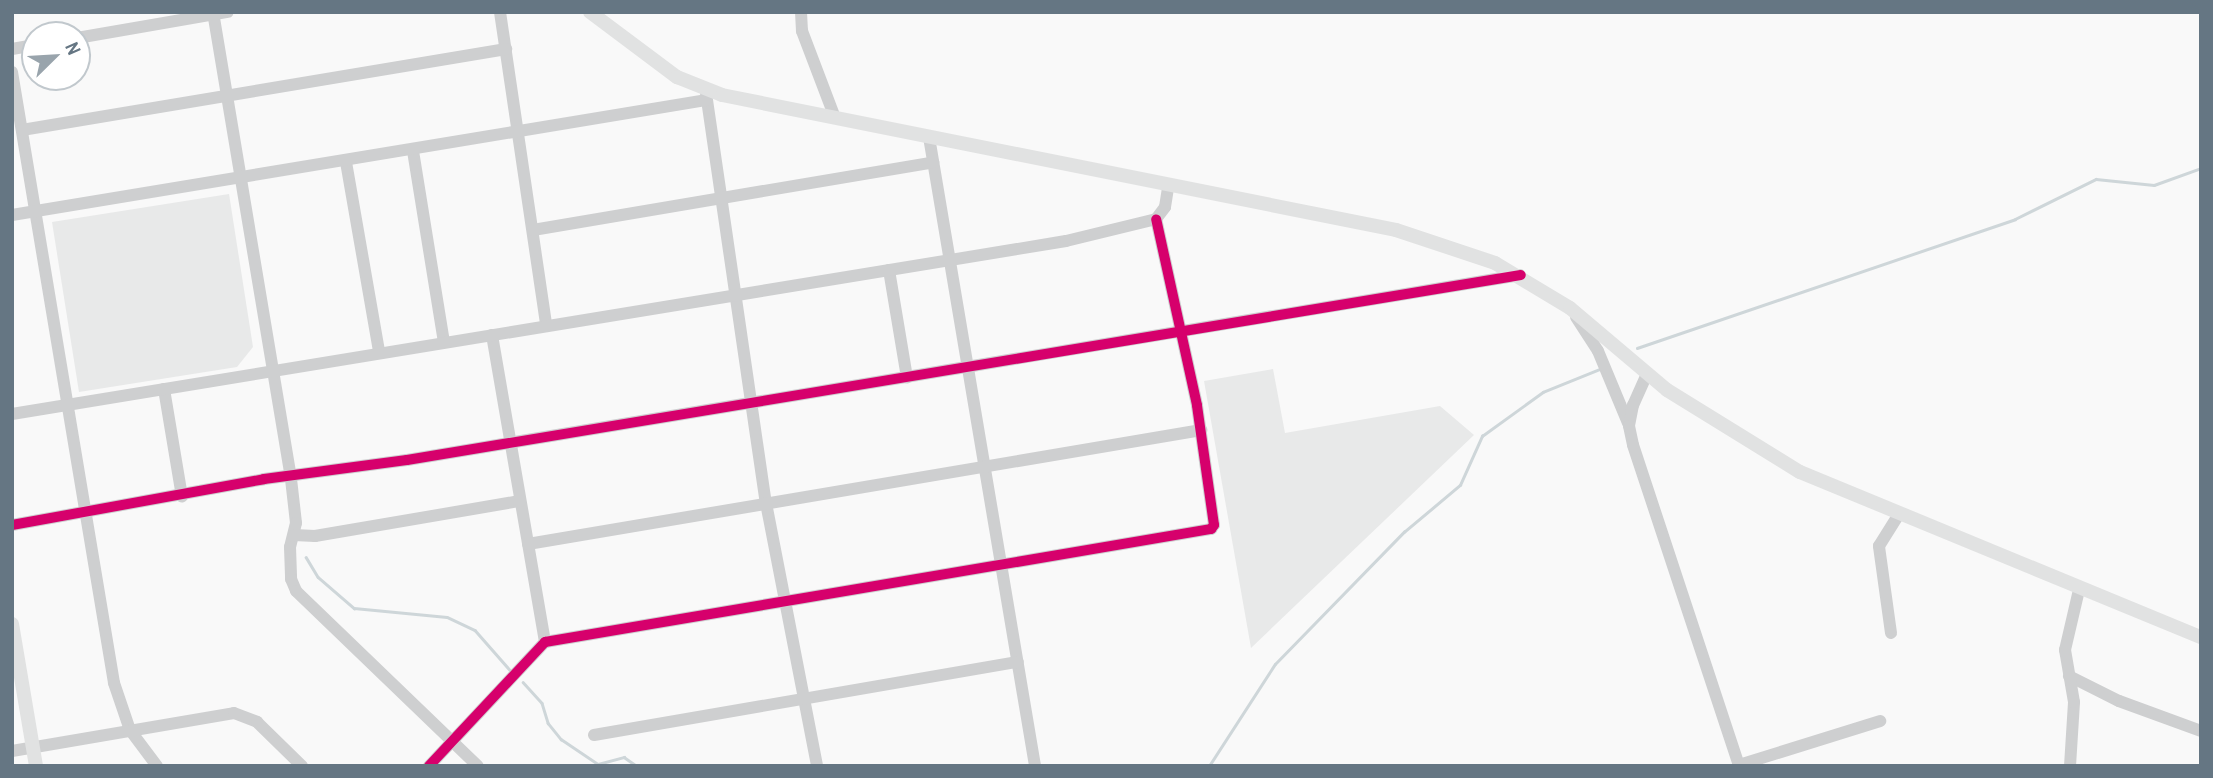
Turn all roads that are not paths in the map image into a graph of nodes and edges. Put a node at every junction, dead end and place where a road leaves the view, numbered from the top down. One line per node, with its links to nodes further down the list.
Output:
1 (228, 12): 5 (street)
2 (500, 12): 7 (street)
3 (590, 12): 9 (main road)
4 (800, 12): 11 (street)
5 (213, 14): 6 (street); 10 (street)
6 (91, 36)
7 (506, 49): 10 (street); 13 (street)
8 (12, 72): 12 (street)
9 (706, 95): 11 (main road); 13 (street); 20 (street)
10 (227, 96): 12 (street); 18 (street)
11 (835, 118): 14 (main road)
12 (22, 130): 21 (street)
13 (520, 131): 15 (street); 24 (street)
14 (929, 137): 17 (street); 19 (main road)
15 (414, 151): 16 (street); 33 (street)
16 (346, 162): 18 (street); 34 (street)
17 (933, 162): 20 (street); 25 (street)
18 (240, 177): 21 (street); 36 (street)
19 (1168, 187): 23 (street); 27 (main road)
20 (720, 198): 24 (street); 28 (street)
21 (35, 211): 22 (street); 41 (street)
22 (12, 215)
23 (1156, 219): 25 (street); 31 (street)
24 (533, 230): 30 (street)
25 (950, 260): 26 (street); 35 (street)
26 (889, 270): 28 (street); 38 (street)
27 (1521, 275): 29 (main road); 31 (street)
28 (734, 297): 30 (street); 40 (street)
29 (1570, 308): 37 (main road); 43 (street)
30 (547, 325): 32 (street)
31 (1182, 331): 35 (street); 44 (street)
32 (492, 335): 33 (street); 45 (street)
33 (443, 342): 34 (street)
34 (379, 352): 36 (street)
35 (968, 366): 38 (street); 46 (street)
36 (273, 371): 39 (street); 47 (street)
37 (1647, 373): 43 (street); 52 (main road)
38 (907, 377): 40 (street)
39 (164, 389): 41 (street); 48 (street)
40 (750, 403): 45 (street); 50 (street)
41 (68, 405): 42 (street); 51 (street)
42 (12, 414)
43 (1629, 426): 74 (street)
44 (1202, 430): 46 (street); 56 (street)
45 (510, 443): 47 (street); 49 (street)
46 (985, 468): 50 (street); 56 (street)
47 (291, 479): 48 (street); 54 (street)
48 (182, 497): 51 (street)
49 (520, 501): 54 (street); 55 (street)
50 (766, 503): 55 (street); 58 (street)
51 (86, 513): 53 (street); 68 (street)
52 (1898, 515): 57 (main road); 60 (street)
53 (12, 525)
54 (293, 535): 71 (street)
55 (528, 544): 62 (street)
56 (1002, 566): 58 (street); 63 (street)
57 (2079, 590): 61 (main road); 65 (street)
58 (783, 602): 62 (street); 66 (street)
59 (12, 624): 64 (main road)
60 (1891, 633)
61 (2201, 637)
62 (545, 642): 71 (street)
63 (1018, 662): 66 (street); 81 (street)
64 (16, 669): 72 (main road)
65 (2069, 676): 69 (street); 82 (street)
66 (804, 696): 70 (street); 80 (street)
67 (1880, 721): 74 (street)
68 (130, 730): 72 (street); 76 (street); 77 (street)
69 (2201, 731)
70 (594, 735)
71 (452, 741): 78 (street); 79 (street)
72 (33, 747): 73 (street); 75 (main road)
73 (12, 751)
74 (1739, 765)
75 (36, 766)
76 (157, 766)
77 (302, 766)
78 (429, 766)
79 (478, 766)
80 (817, 766)
81 (1035, 766)
82 (2070, 766)

